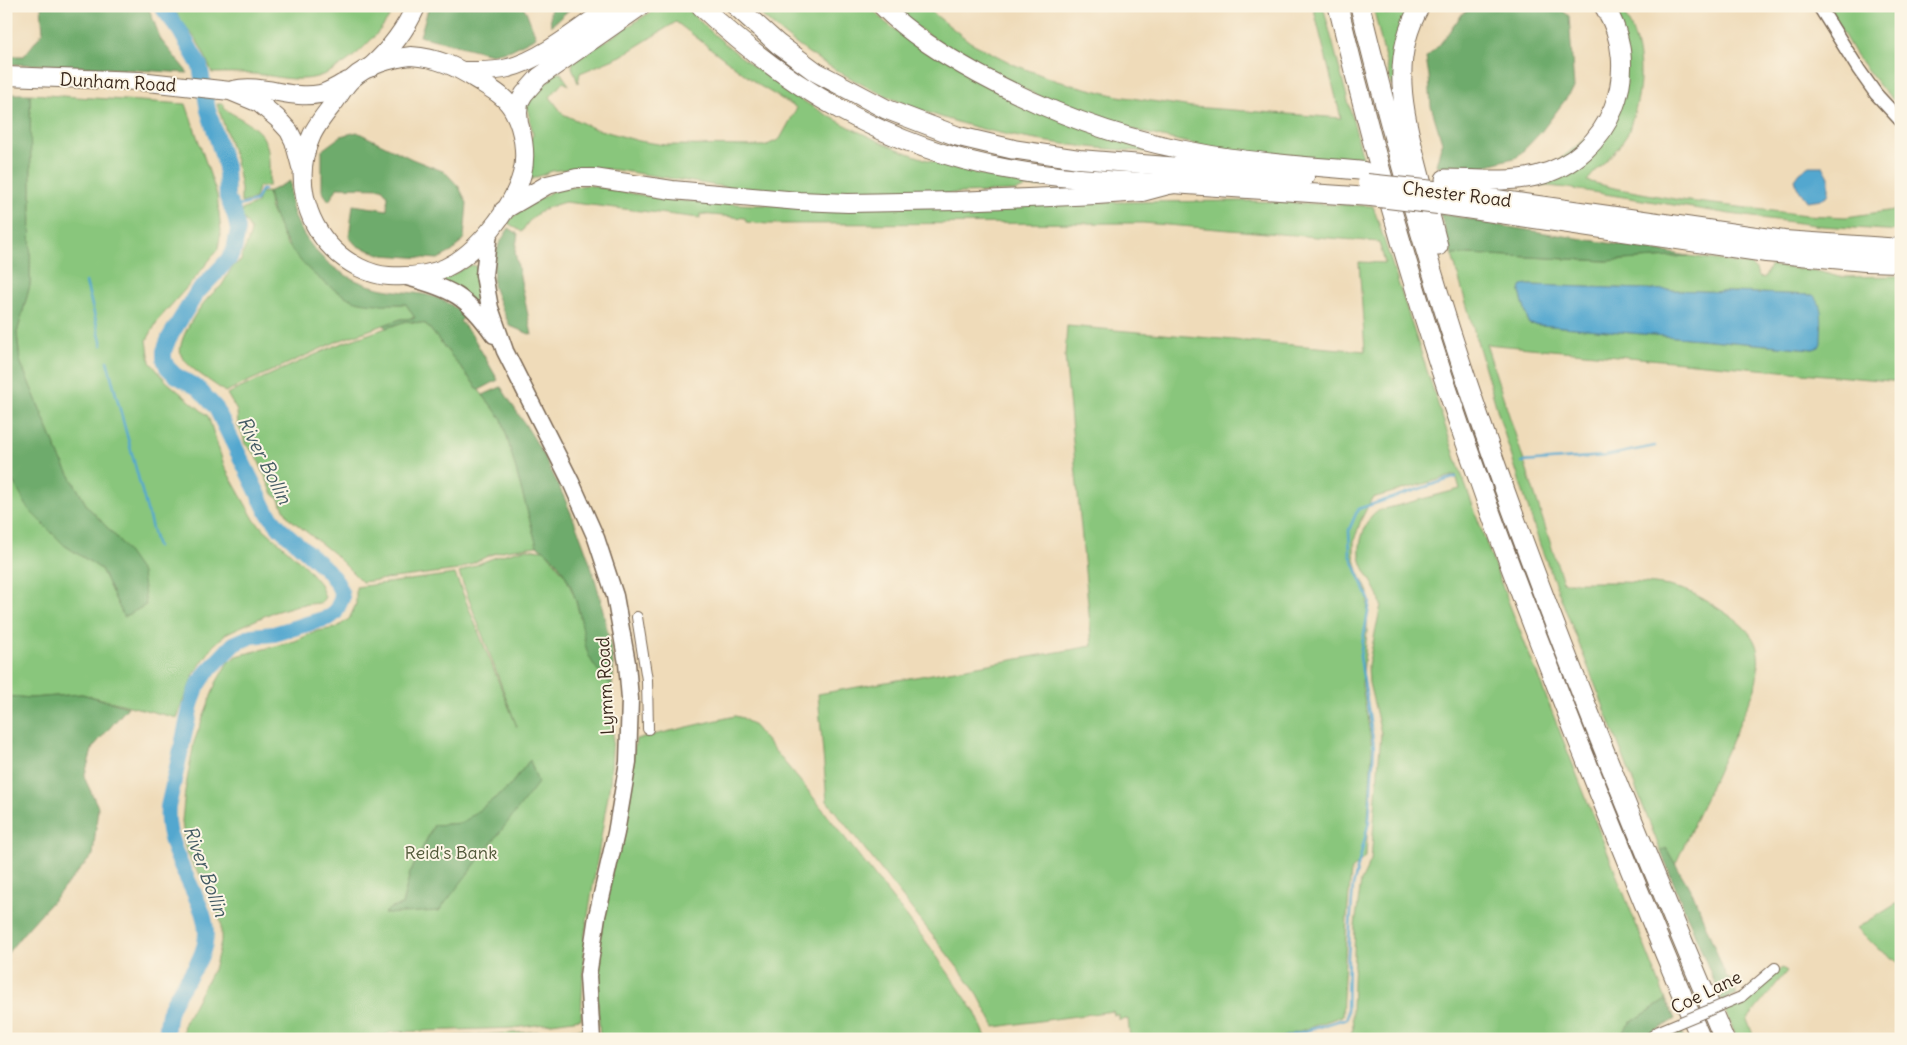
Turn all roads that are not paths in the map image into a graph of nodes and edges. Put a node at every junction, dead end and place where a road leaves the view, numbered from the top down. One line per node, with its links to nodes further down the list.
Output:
1 (416, 6): 12 (highway)
2 (612, 6): 13 (highway)
3 (641, 6): 18 (highway)
4 (701, 6): 21 (highway)
5 (736, 6): 19 (highway)
6 (882, 6): 22 (highway)
7 (1338, 6): 36 (highway)
8 (1360, 6): 30 (highway)
9 (1420, 6): 30 (highway)
10 (1604, 6): 23 (highway)
11 (1819, 6): 17 (street)
12 (371, 67): 13 (highway, Dunham Road); 15 (highway, Dunham Road)
13 (465, 71): 18 (highway)
14 (6, 76): 16 (highway, Dunham Road)
15 (352, 79): 16 (highway, Dunham Road); 20 (highway)
16 (228, 90): 20 (highway, Dunham Road)
17 (1901, 122)
18 (519, 124): 24 (highway)
19 (1012, 149): 22 (highway, Chester Road)
20 (303, 178): 28 (highway)
21 (1172, 184): 22 (highway, Chester Road); 24 (highway, Chester Road)
22 (1367, 184): 23 (highway); 23 (highway, Chester Road, bridge)
23 (1437, 188): 26 (highway, Chester Road); 27 (highway, Chester Road)
24 (504, 210): 25 (highway)
25 (489, 232): 28 (highway); 29 (main road, Lymm Road)
26 (1901, 248)
27 (1901, 263)
28 (407, 277): 29 (main road, Lymm Road)
29 (505, 351): 34 (main road, Lymm Road)
30 (1513, 512): 37 (highway)
31 (637, 617): 32 (street)
32 (648, 729)
33 (1775, 968): 35 (street, Coe Lane, bridge)
34 (592, 1039)
35 (1648, 1039)
36 (1701, 1039)
37 (1724, 1039)

